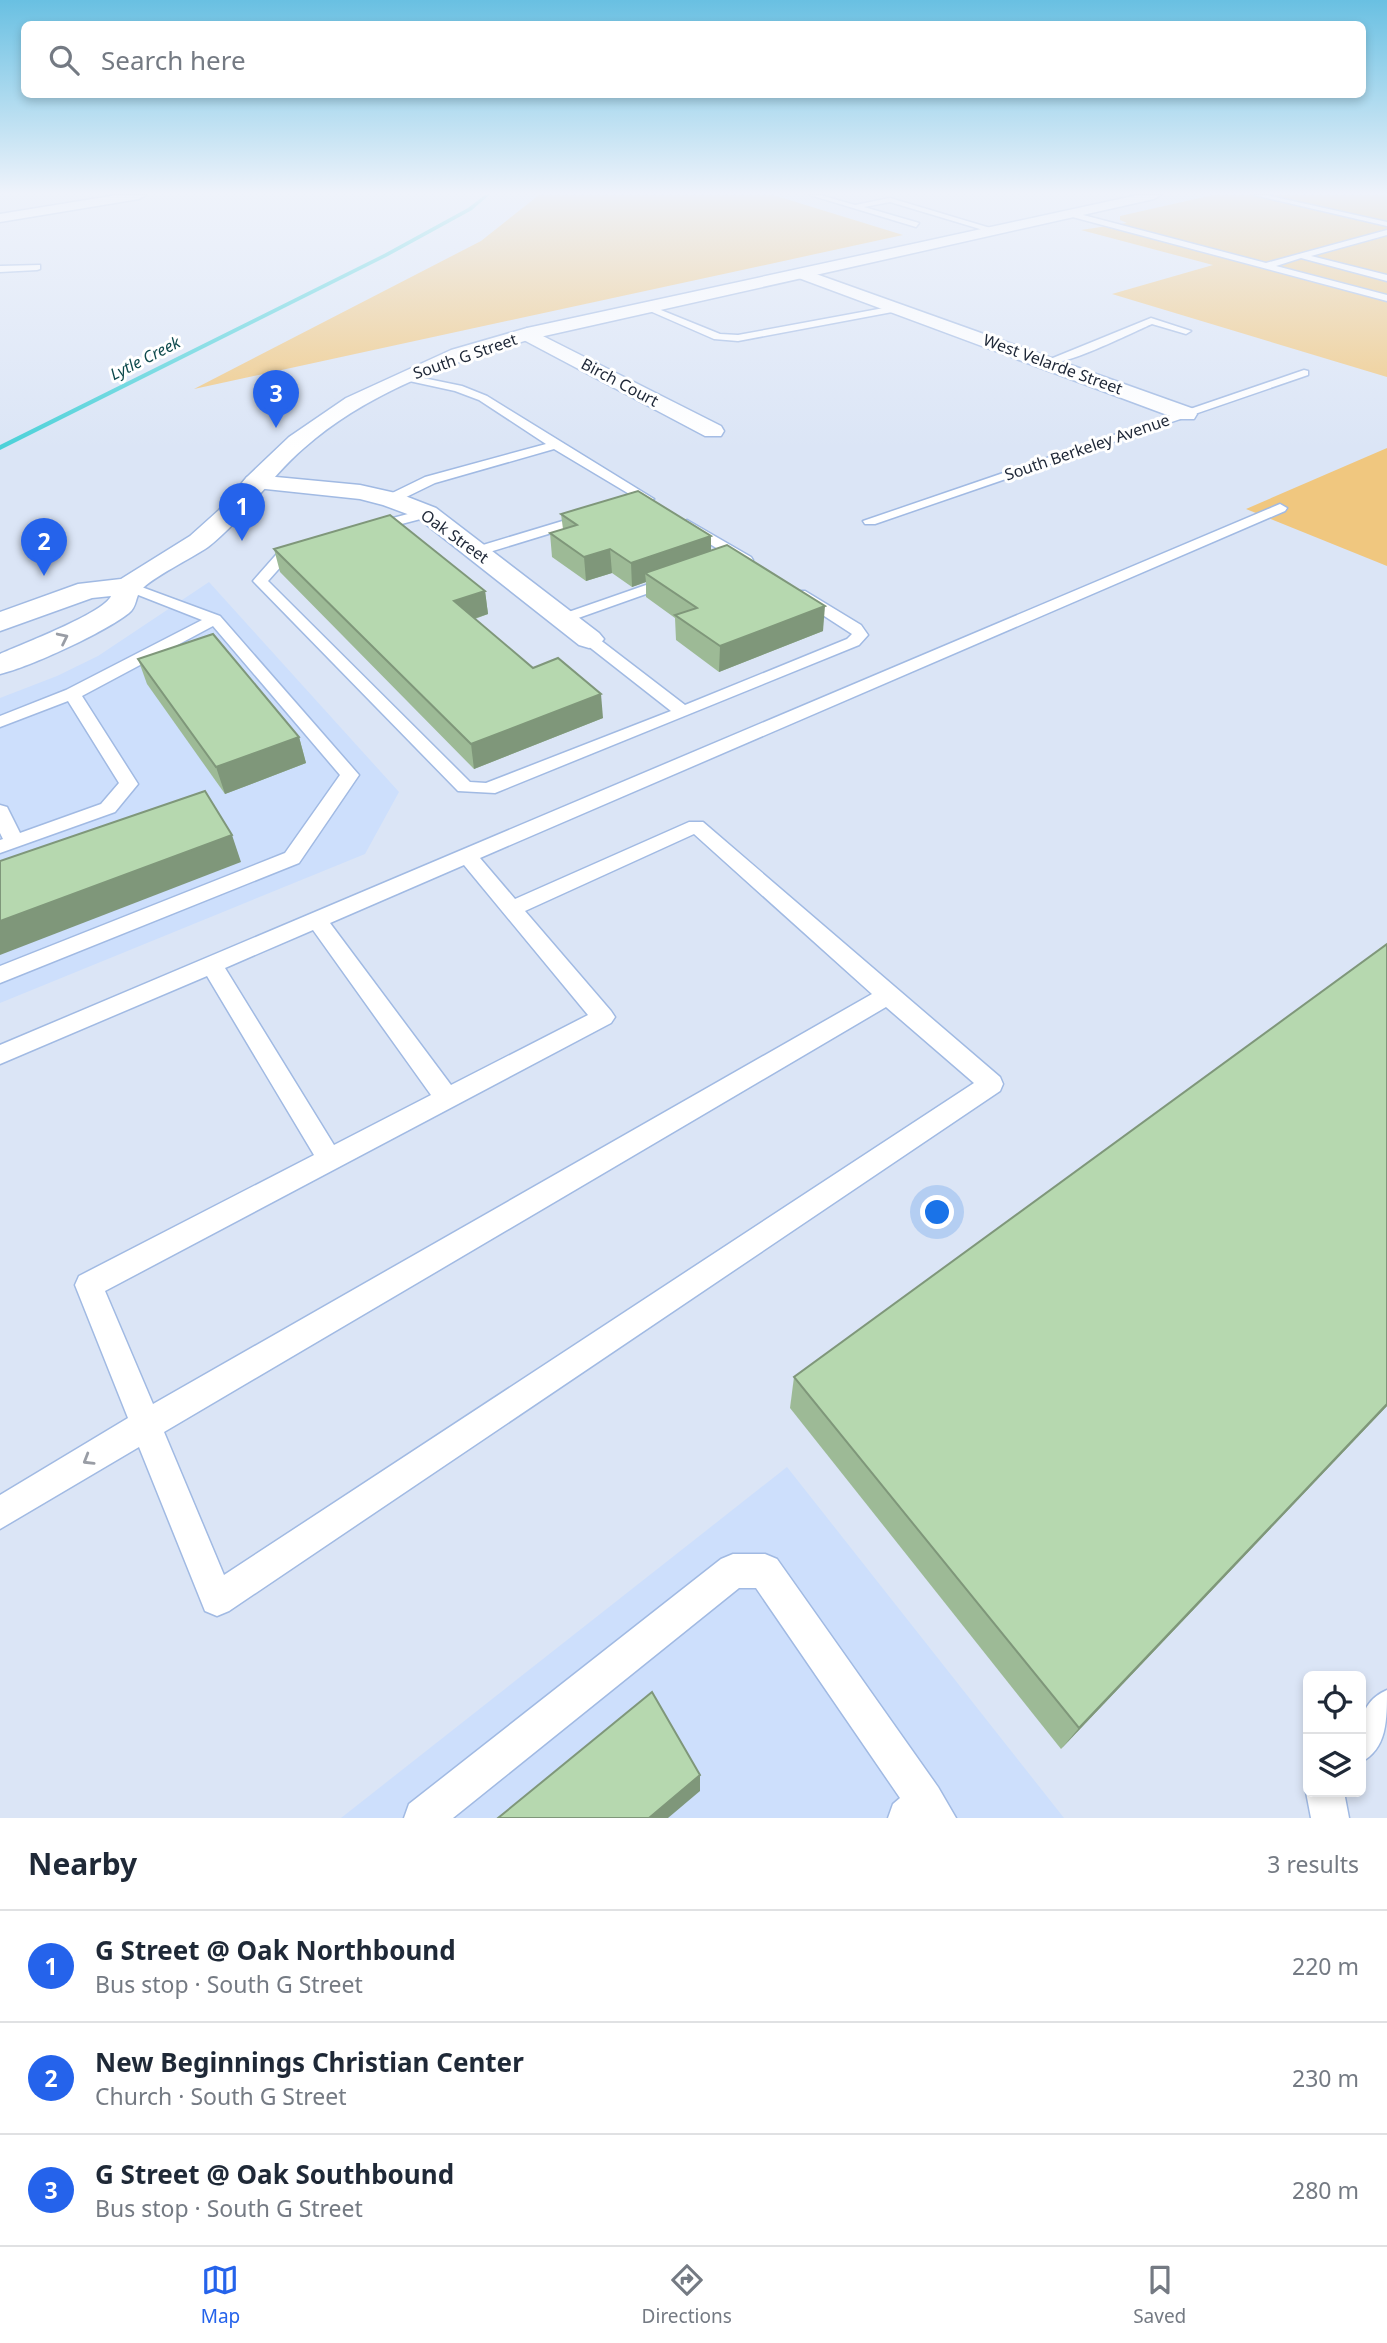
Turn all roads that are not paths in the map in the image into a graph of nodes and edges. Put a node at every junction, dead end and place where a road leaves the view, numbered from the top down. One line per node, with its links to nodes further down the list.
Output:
1 (776, 280): 5 (main road, South G Street)
2 (819, 280): 6 (main road, West Velarde Street)
3 (1320, 280): 4 (lane)
4 (1387, 298)
5 (648, 308): 6 (lane); 8 (main road, South G Street)
6 (900, 308): 9 (main road, West Velarde Street)
7 (1186, 331): 9 (lane)
8 (527, 334): 11 (main road, South G Street); 13 (main road, Birch Court)
9 (1048, 362): 12 (main road, West Velarde Street)
10 (1304, 373): 12 (lane, South Berkeley Avenue)
11 (404, 377): 14 (lane); 15 (main road, South G Street)
12 (1186, 414): 22 (lane, South Berkeley Avenue)
13 (713, 431)
14 (556, 445): 16 (lane); 18 (lane)
15 (255, 482): 16 (main road, Oak Street); 29 (main road, South G Street)
16 (391, 499): 20 (main road, Oak Street)
17 (624, 506): 18 (lane)
18 (659, 506): 26 (lane)
19 (1280, 509): 40 (lane)
20 (427, 513): 23 (lane); 25 (main road, Oak Street)
21 (599, 513): 25 (lane)
22 (870, 521)
23 (350, 534)
24 (312, 544): 36 (lane)
25 (478, 551): 30 (main road, Oak Street)
26 (763, 571)
27 (689, 574): 30 (lane)
28 (786, 585): 36 (lane)
29 (128, 586): 31 (lane); 32 (main road, South G Street); 34 (main road, South G Street, one-way to 29)
30 (562, 619): 33 (main road, Oak Street)
31 (215, 620): 35 (lane); 44 (lane)
32 (0, 622)
33 (589, 639): 36 (lane)
34 (0, 665)
35 (72, 694): 37 (lane); 39 (lane)
36 (683, 712)
37 (0, 722)
38 (0, 811): 39 (lane)
39 (7, 844)
40 (467, 856): 41 (lane); 42 (lane)
41 (511, 909): 45 (lane); 47 (lane)
42 (316, 919): 43 (lane); 47 (lane)
43 (212, 965): 46 (lane); 48 (lane)
44 (0, 975)
45 (888, 995): 49 (lane); 49 (lane)
46 (0, 1055)
47 (447, 1098): 48 (lane)
48 (330, 1160): 49 (lane)
49 (146, 1425): 50 (lane, one-way to 50)
50 (0, 1513)
51 (1387, 1709): 52 (lane)
52 (1366, 1737)
53 (1326, 1797): 56 (lane)
54 (923, 1812): 55 (lane)
55 (423, 1818)
56 (1330, 1818)

